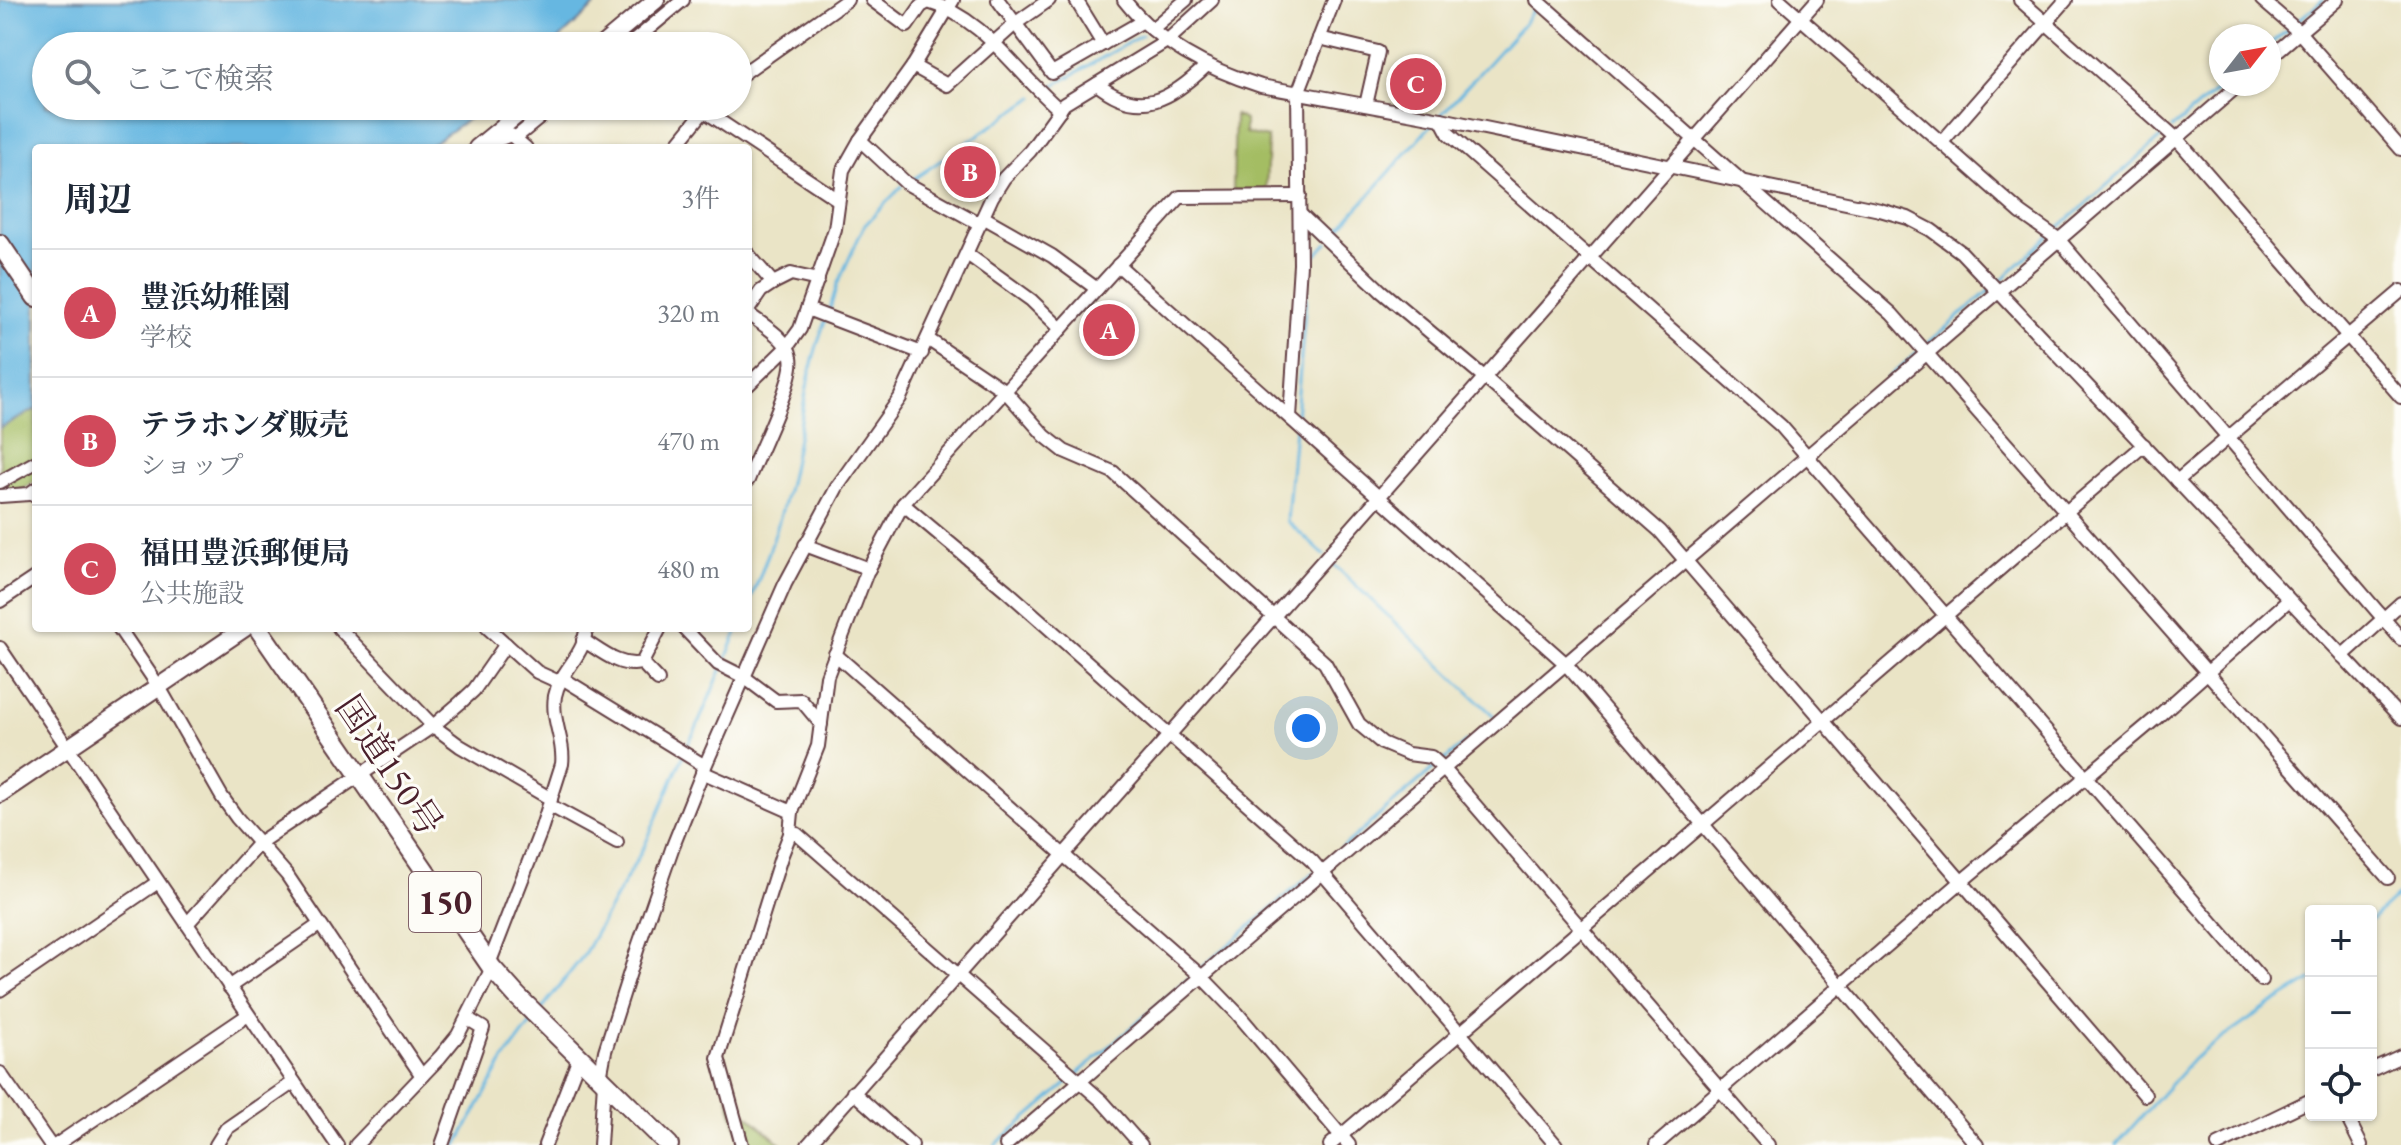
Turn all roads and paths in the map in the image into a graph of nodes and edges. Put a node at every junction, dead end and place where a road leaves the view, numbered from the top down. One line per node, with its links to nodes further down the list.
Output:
1 (656, 0): 24 (main road)
2 (683, 0): 25 (street)
3 (847, 0): 36 (street)
4 (872, 0): 19 (street)
5 (998, 0): 21 (street)
6 (1049, 0): 21 (street)
7 (1076, 0): 32 (street)
8 (1124, 0): 23 (street)
9 (1186, 0): 23 (street)
10 (1212, 0): 30 (street)
11 (1334, 0): 29 (street)
12 (1537, 0): 48 (street)
13 (1780, 0): 20 (street)
14 (1817, 0): 20 (street)
15 (2020, 0): 22 (street)
16 (2066, 0): 22 (street)
17 (2262, 0): 28 (street)
18 (2337, 0): 28 (street)
19 (951, 4): 31 (street); 35 (street)
20 (1801, 18): 48 (street); 51 (street)
21 (1016, 23): 31 (street); 32 (street)
22 (2045, 23): 49 (street); 51 (street)
23 (1148, 25): 30 (street); 32 (street)
24 (625, 26): 25 (street); 26 (main road)
25 (652, 27): 27 (street)
26 (618, 32)
27 (646, 32)
28 (2299, 32): 33 (street); 56 (street)
29 (1319, 38): 38 (street); 40 (street)
30 (1167, 41): 34 (street); 37 (street)
31 (994, 43): 35 (street); 41 (street)
32 (1103, 44)
33 (2281, 48)
34 (1207, 65): 37 (street); 38 (street)
35 (913, 66): 50 (street)
36 (752, 67)
37 (1097, 84): 41 (street)
38 (1298, 93): 40 (street); 59 (street)
39 (2226, 96): 49 (street)
40 (1366, 105): 42 (street)
41 (1060, 110): 62 (street)
42 (1441, 119): 57 (street); 66 (street)
43 (511, 120): 52 (main road)
44 (537, 120): 47 (street)
45 (694, 120): 55 (street)
46 (722, 120): 60 (street)
47 (515, 138): 53 (street); 54 (street)
48 (1694, 139): 57 (street); 58 (street)
49 (2177, 139): 63 (street); 79 (street)
50 (860, 140): 60 (street); 62 (street)
51 (1942, 142): 63 (street)
52 (483, 144)
53 (487, 144)
54 (522, 144)
55 (677, 144)
56 (2401, 149)
57 (1671, 166): 58 (street); 66 (street)
58 (1741, 179): 73 (street); 82 (street)
59 (1300, 196): 61 (street); 68 (street)
60 (837, 199): 69 (street)
61 (1300, 214): 84 (street); 88 (street)
62 (982, 220): 65 (street); 71 (street)
63 (2058, 239): 73 (street); 89 (street)
64 (0, 244): 72 (highway)
65 (967, 254): 78 (street); 80 (street)
66 (1590, 257): 84 (street); 91 (street)
67 (752, 259): 70 (street)
68 (1118, 265): 71 (street); 88 (street)
69 (818, 280): 70 (street); 76 (street)
70 (773, 283): 75 (street)
71 (1097, 289): 78 (street)
72 (32, 291)
73 (1998, 291): 82 (street); 90 (street)
74 (2401, 291): 79 (street)
75 (752, 306)
76 (807, 309): 81 (street); 83 (street)
77 (752, 315): 81 (street)
78 (1061, 329): 86 (street)
79 (2349, 336): 87 (street); 89 (street)
80 (929, 340): 83 (street); 86 (street)
81 (787, 347): 85 (street); 93 (street)
82 (1928, 351): 91 (street); 100 (street)
83 (922, 353): 101 (street)
84 (1484, 377): 98 (street); 102 (street)
85 (752, 381)
86 (1005, 391): 99 (street); 108 (street)
87 (2401, 397)
88 (1290, 417): 98 (street)
89 (2227, 436): 94 (street); 110 (street)
90 (2144, 445): 94 (street); 100 (street)
91 (1806, 455): 102 (street); 109 (street)
92 (32, 464): 95 (street)
93 (752, 470)
94 (2177, 481): 105 (street)
95 (0, 482)
96 (32, 495): 97 (street)
97 (0, 496)
98 (1380, 497): 108 (street); 125 (street)
99 (903, 504): 103 (street); 135 (street)
100 (2066, 513): 109 (street); 126 (street)
101 (805, 545): 103 (street); 127 (street)
102 (1684, 560): 125 (street); 132 (street)
103 (869, 569): 122 (street)
104 (32, 580): 106 (street)
105 (2289, 600): 123 (street); 126 (street)
106 (0, 601)
107 (2401, 603): 110 (street)
108 (1274, 616): 135 (street); 137 (street)
109 (1945, 617): 132 (street); 140 (street)
110 (2384, 618): 119 (street); 123 (street)
111 (122, 632): 130 (street)
112 (239, 632): 130 (main road)
113 (261, 632): 139 (highway, 国道150号 / 150)
114 (343, 632): 134 (street)
115 (492, 632): 120 (street)
116 (658, 632): 124 (street)
117 (688, 632): 127 (street)
118 (585, 634): 124 (street); 128 (street)
119 (2401, 639)
120 (506, 644): 128 (street); 134 (street)
121 (0, 648): 136 (street)
122 (835, 654): 133 (street); 148 (street)
123 (2342, 656): 131 (street)
124 (642, 663): 129 (street)
125 (1565, 663): 137 (street); 144 (street)
126 (2207, 674): 140 (street); 150 (street)
127 (744, 677): 133 (street); 138 (street)
128 (560, 680): 138 (street); 142 (street)
129 (658, 680)
130 (159, 687): 136 (main road); 147 (street)
131 (2401, 718)
132 (1824, 721): 144 (street); 151 (street)
133 (821, 724): 143 (street)
134 (433, 726): 139 (street); 142 (street)
135 (1170, 734): 148 (street); 149 (street)
136 (68, 749): 141 (main road); 152 (street)
137 (1443, 768): 149 (street); 155 (street)
138 (703, 769): 143 (street); 171 (street)
139 (359, 775): 147 (street); 156 (highway, 国道150号 / 150)
140 (2085, 779): 151 (street); 159 (street)
141 (0, 794)
142 (550, 802): 146 (street); 156 (street)
143 (792, 812): 145 (street)
144 (1703, 825): 155 (street); 160 (street)
145 (790, 834): 157 (street); 189 (street)
146 (617, 842)
147 (259, 843): 153 (street); 154 (street)
148 (1063, 853): 157 (street); 158 (street)
149 (1323, 873): 158 (street); 165 (street)
150 (2388, 878)
151 (1962, 881): 160 (street); 176 (street)
152 (158, 882): 153 (street); 162 (street)
153 (187, 924): 161 (street)
154 (319, 925): 161 (street); 170 (street)
155 (1584, 929): 165 (street); 174 (street)
156 (490, 966): 164 (street); 167 (highway, 国道150号 / 150)
157 (958, 973): 173 (street); 175 (street)
158 (1201, 976): 173 (street); 179 (street)
159 (2262, 980)
160 (1841, 986): 174 (street); 198 (street)
161 (229, 987): 163 (street)
162 (0, 990)
163 (248, 1015): 172 (street); 181 (street)
164 (468, 1019): 170 (street); 185 (street)
165 (1461, 1032): 179 (street); 195 (street)
166 (2401, 1056): 168 (street)
167 (579, 1058): 171 (highway, 国道150号 / 150); 186 (street)
168 (2377, 1067)
169 (0, 1073): 180 (street)
170 (422, 1076): 184 (street)
171 (602, 1080): 187 (street); 188 (highway, 国道150号 / 150)
172 (294, 1082): 182 (street); 183 (street)
173 (1080, 1082): 192 (street); 193 (street)
174 (1720, 1090): 196 (street); 197 (street)
175 (853, 1092): 190 (street); 191 (street)
176 (2145, 1095)
177 (2305, 1103): 199 (street)
178 (2349, 1121): 200 (street)
179 (1345, 1140): 194 (street)
180 (50, 1145)
181 (56, 1145)
182 (216, 1145)
183 (337, 1145)
184 (356, 1145)
185 (442, 1145)
186 (545, 1145)
187 (600, 1145)
188 (669, 1145)
189 (742, 1145)
190 (808, 1145)
191 (912, 1145)
192 (1006, 1145)
193 (1141, 1145)
194 (1330, 1145)
195 (1556, 1145)
196 (1656, 1145)
197 (1768, 1145)
198 (1977, 1145)
199 (2218, 1145)
200 (2361, 1145)

